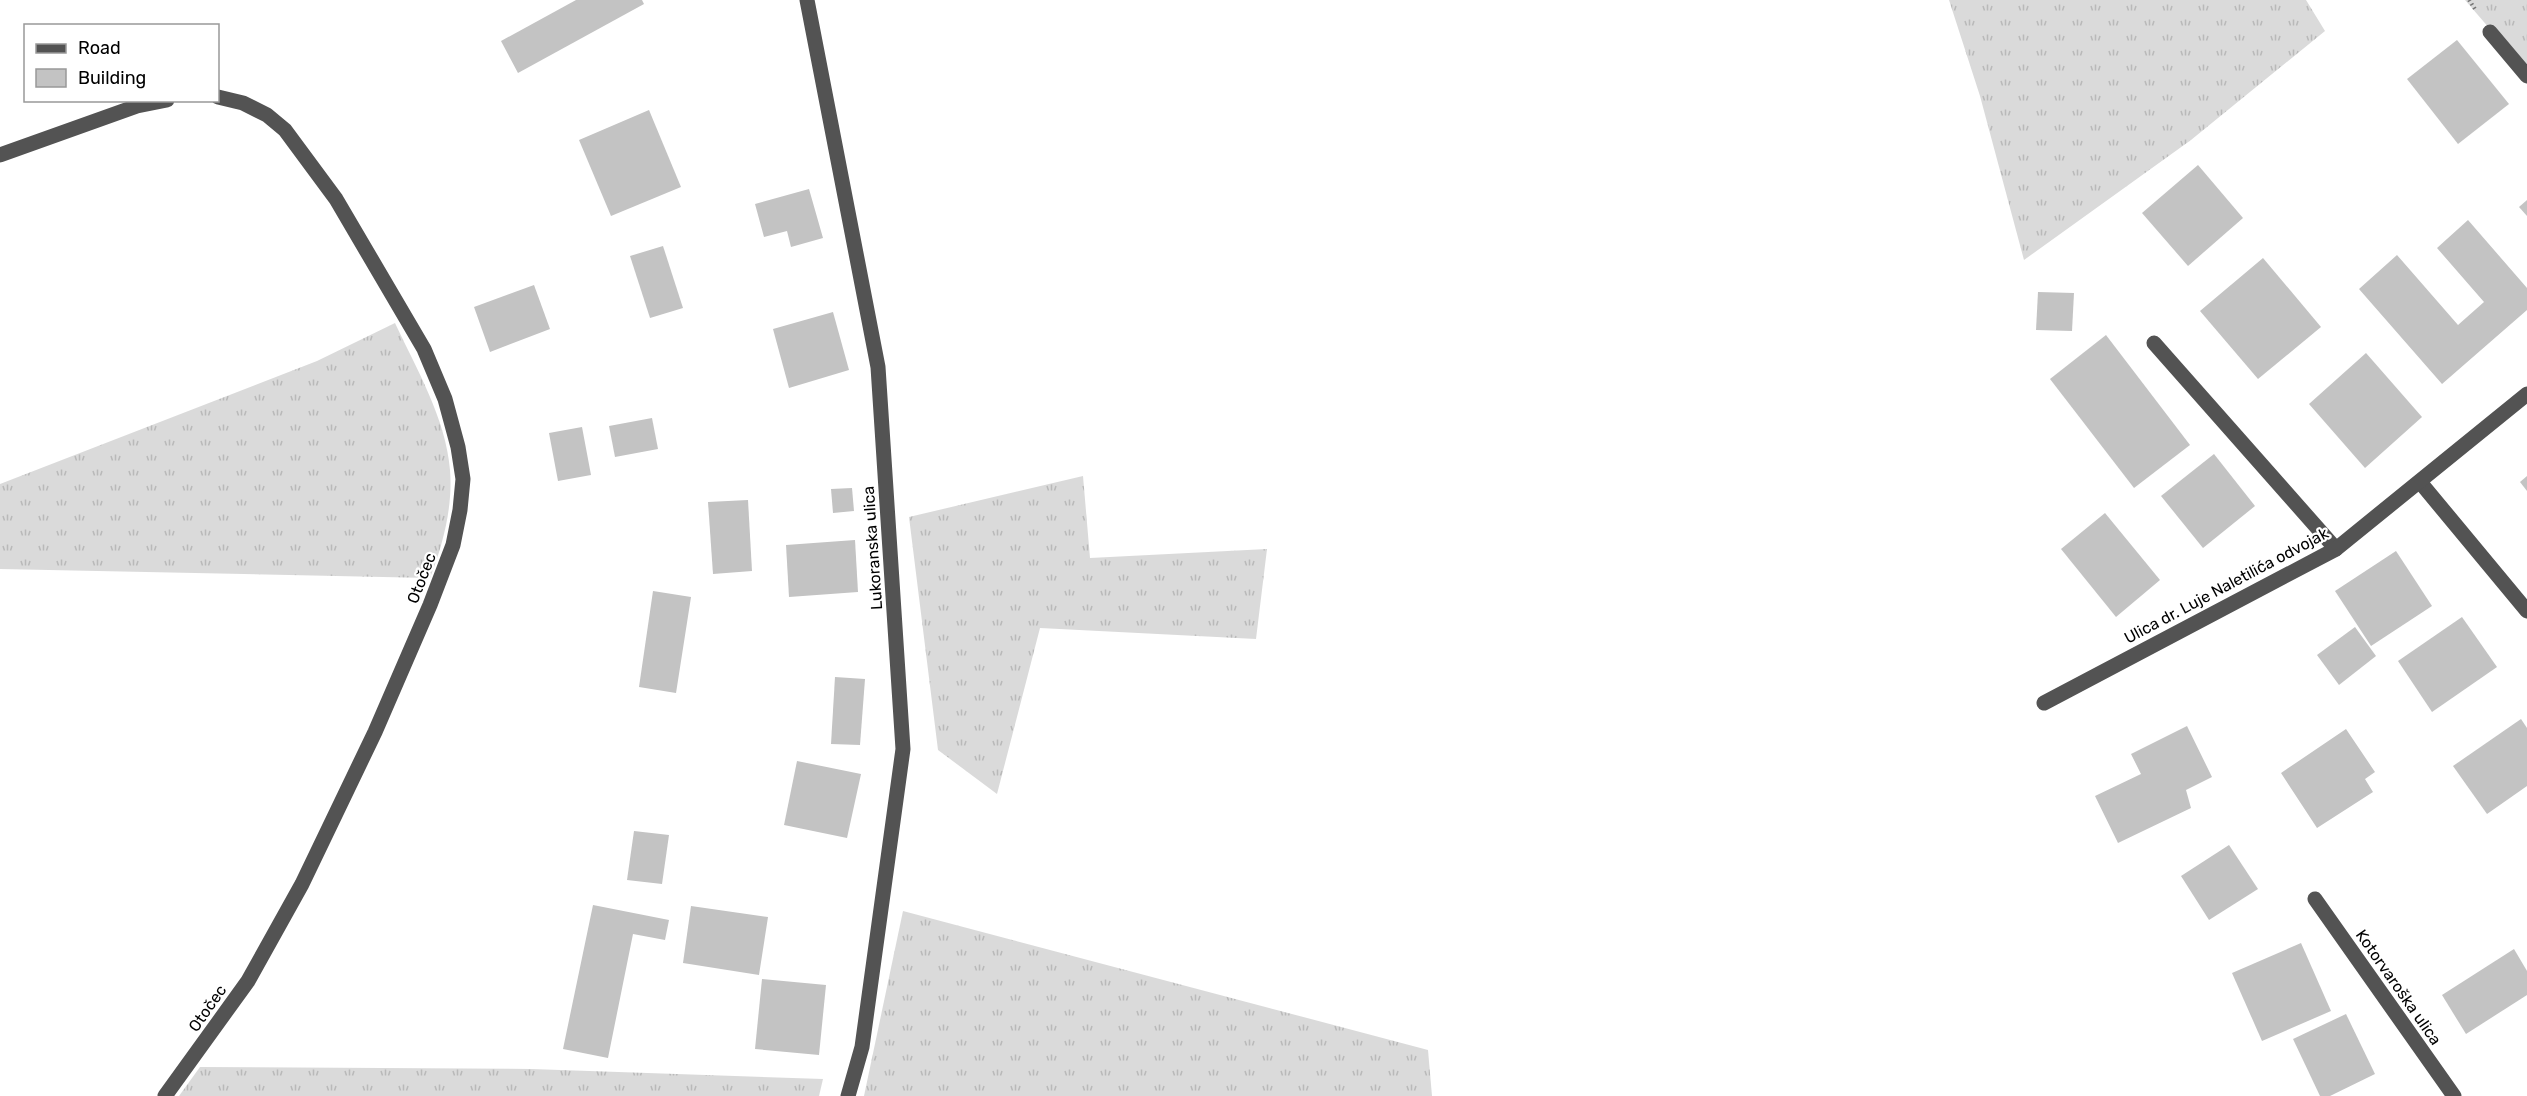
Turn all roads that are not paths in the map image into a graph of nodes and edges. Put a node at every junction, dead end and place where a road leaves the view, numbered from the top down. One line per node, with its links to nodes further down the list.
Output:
1 (807, 0): 15 (street, Lukoranska ulica)
2 (2490, 33): 3 (street)
3 (2527, 76)
4 (219, 96): 14 (street, Otočec)
5 (157, 102): 6 (street)
6 (0, 155)
7 (2154, 343): 10 (street)
8 (2527, 394): 9 (street, Ulica dr. Luje Naletilića odvojak)
9 (2420, 483): 10 (street, Ulica dr. Luje Naletilića odvojak); 11 (street)
10 (2336, 549): 12 (street, Ulica dr. Luje Naletilića odvojak)
11 (2527, 611)
12 (2044, 703)
13 (2315, 899): 16 (street, Kotorvaroška ulica)
14 (165, 1096)
15 (848, 1096)
16 (2454, 1096)

